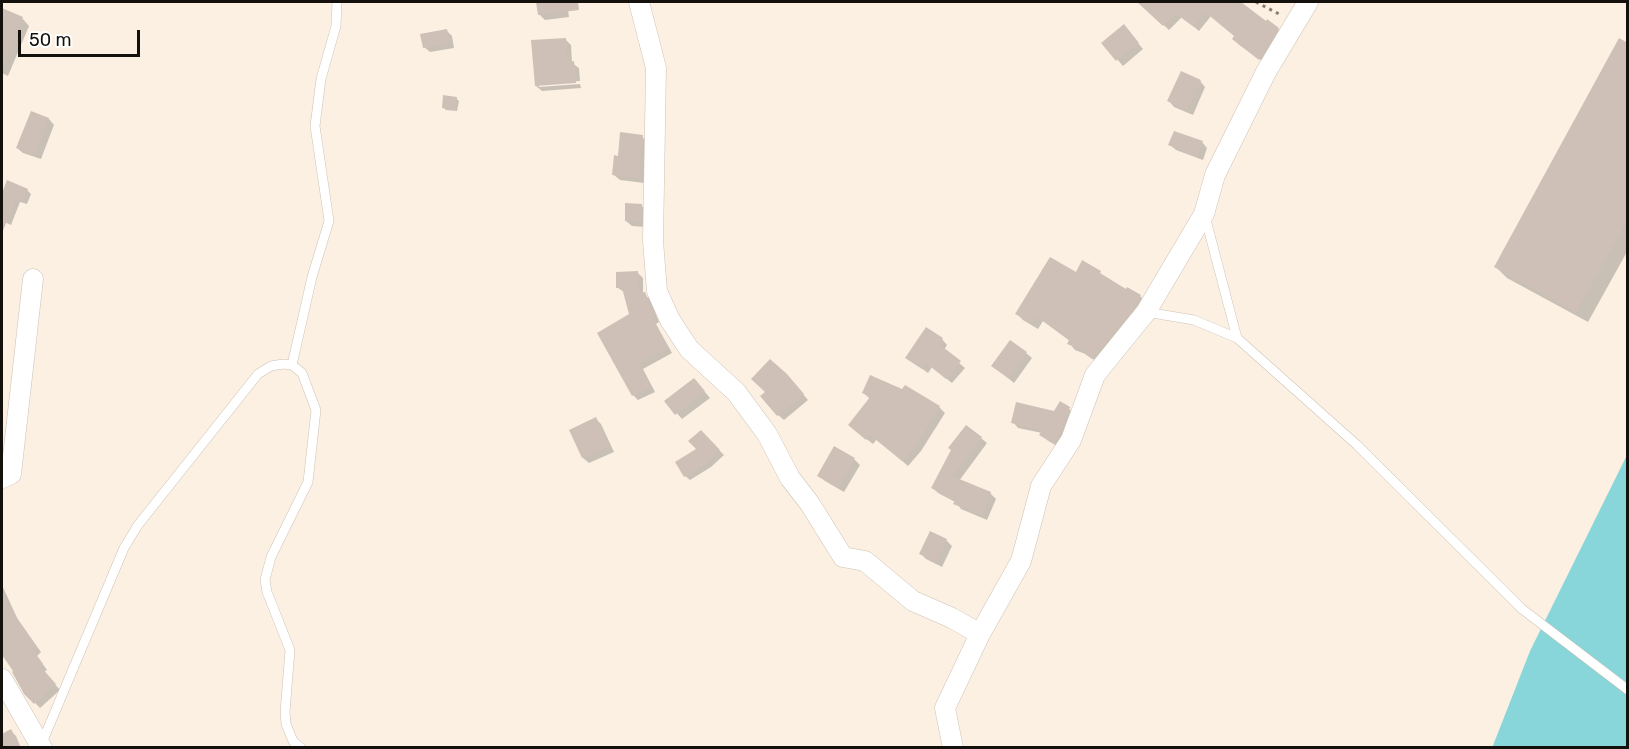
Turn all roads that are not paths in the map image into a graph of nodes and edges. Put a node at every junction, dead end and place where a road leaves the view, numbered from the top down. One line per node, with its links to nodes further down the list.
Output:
1 (337, 2): 8 (lane)
2 (639, 2): 10 (street)
3 (1308, 2): 4 (street)
4 (1204, 214): 6 (street); 7 (lane)
5 (33, 279): 9 (street)
6 (1146, 312): 7 (lane); 10 (street)
7 (1237, 338): 12 (lane)
8 (292, 366): 13 (lane); 14 (lane)
9 (2, 478)
10 (980, 634): 15 (street)
11 (2, 679): 13 (street)
12 (1628, 690)
13 (42, 746)
14 (302, 747)
15 (953, 747)

